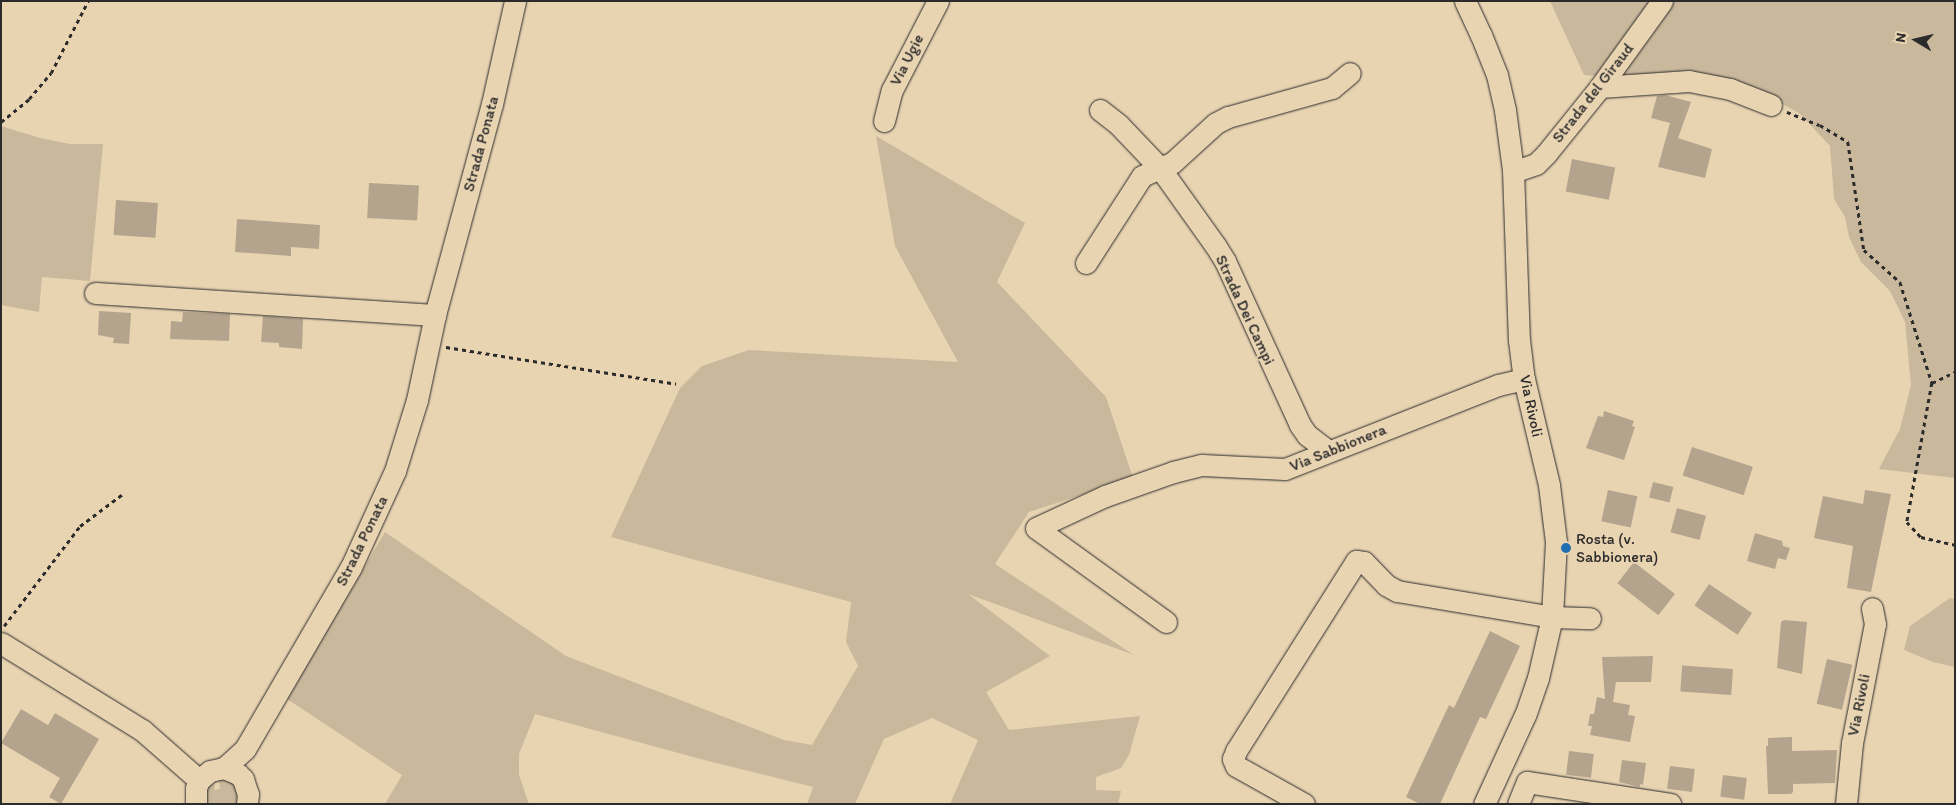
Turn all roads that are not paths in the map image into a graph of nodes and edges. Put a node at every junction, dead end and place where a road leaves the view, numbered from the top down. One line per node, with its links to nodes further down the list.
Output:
1 (515, 1): 14 (street, Strada Ponata)
2 (938, 1): 9 (street, Via Ugie)
3 (1465, 1): 11 (street, Via Rivoli)
4 (1662, 1): 6 (street, Strada del Giraud)
5 (1350, 73): 10 (street)
6 (1600, 87): 7 (street); 11 (street, Strada del Giraud)
7 (1771, 106)
8 (1100, 110): 10 (street, Strada Dei Campi)
9 (884, 121)
10 (1160, 168): 12 (street); 16 (street, Strada Dei Campi)
11 (1513, 170): 15 (street, Via Rivoli)
12 (1086, 263)
13 (95, 293): 14 (street)
14 (435, 315): 22 (street, Strada Ponata)
15 (1524, 379): 16 (street, Via Sabbionera); 18 (street, Via Rivoli)
16 (1328, 451): 20 (street, Via Sabbionera)
17 (1872, 608): 30 (street, Via Rivoli)
18 (1552, 617): 19 (street); 26 (street); 27 (street, Via Rivoli)
19 (1590, 618)
20 (1166, 622)
21 (1, 643): 23 (street)
22 (234, 774): 23 (street); 25 (street, Strada Ponata)
23 (199, 780): 24 (street)
24 (196, 804)
25 (247, 804)
26 (1304, 804)
27 (1484, 804)
28 (1518, 804): 29 (street)
29 (1670, 804)
30 (1846, 804)

